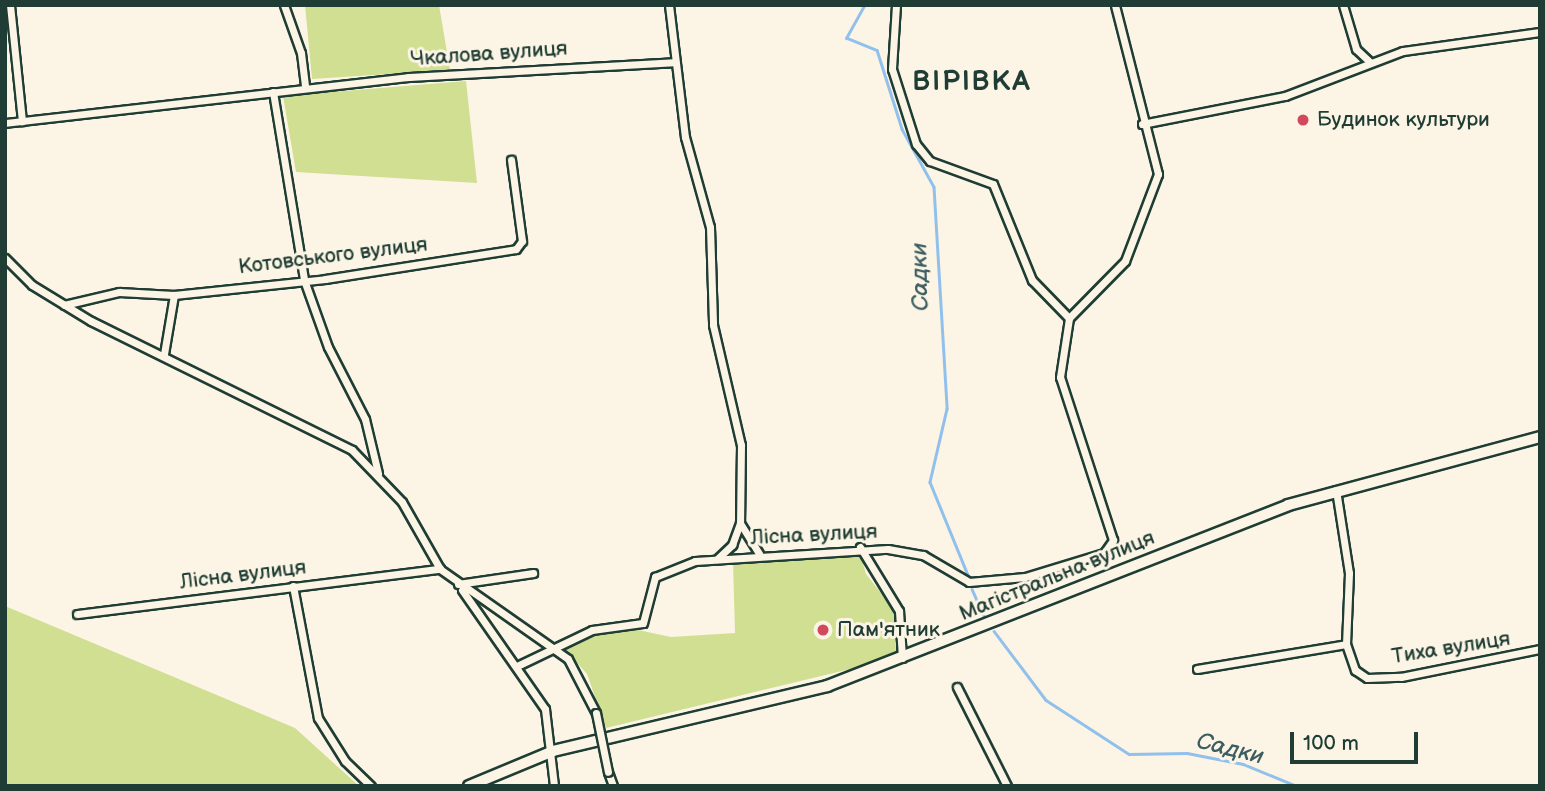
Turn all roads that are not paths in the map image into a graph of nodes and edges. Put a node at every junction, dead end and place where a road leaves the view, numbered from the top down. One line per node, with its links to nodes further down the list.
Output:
1 (10, 5): 12 (street)
2 (284, 5): 10 (street)
3 (669, 5): 8 (street)
4 (896, 5): 20 (street)
5 (1115, 5): 14 (street)
6 (1343, 5): 9 (street)
7 (1540, 32): 9 (street)
8 (676, 62): 10 (street, Чкалова вулиця); 25 (street)
9 (1370, 62): 14 (street)
10 (304, 88): 11 (street, Чкалова вулиця)
11 (273, 92): 12 (street, Чкалова вулиця); 17 (street)
12 (22, 121): 13 (street, Чкалова вулиця)
13 (5, 123)
14 (1142, 124): 20 (street)
15 (511, 160): 17 (street, Котовського вулиця)
16 (5, 258): 19 (street)
17 (304, 280): 18 (street, Котовського вулиця); 23 (street)
18 (174, 295): 19 (street, Котовського вулиця); 21 (street)
19 (64, 304): 21 (street)
20 (1069, 318): 26 (street, Лісна вулиця)
21 (164, 354): 23 (street)
22 (1540, 437): 24 (main road, Магістральна вулиця)
23 (379, 475): 29 (street)
24 (1336, 490): 34 (street, Тиха вулиця); 37 (main road, Магістральна вулиця)
25 (740, 523): 27 (street); 28 (street)
26 (860, 547): 27 (street, Лісна вулиця); 37 (street)
27 (759, 554): 28 (street, Лісна вулиця)
28 (717, 559): 35 (street, Лісна вулиця)
29 (440, 569): 31 (street); 32 (street, Лісна вулиця)
30 (533, 573): 31 (street)
31 (458, 584): 35 (street); 38 (street)
32 (293, 586): 33 (street, Лісна вулиця); 42 (street)
33 (77, 614)
34 (1346, 644): 36 (street, Тиха вулиця); 39 (street)
35 (553, 648): 38 (street); 45 (street, bridge)
36 (1540, 649)
37 (901, 662): 41 (main road, Магістральна вулиця)
38 (517, 666): 41 (street)
39 (1197, 669)
40 (957, 687): 46 (street)
41 (553, 751): 43 (main road, Магістральна вулиця); 44 (street)
42 (371, 786)
43 (469, 786)
44 (554, 786)
45 (613, 786)
46 (1007, 786)

